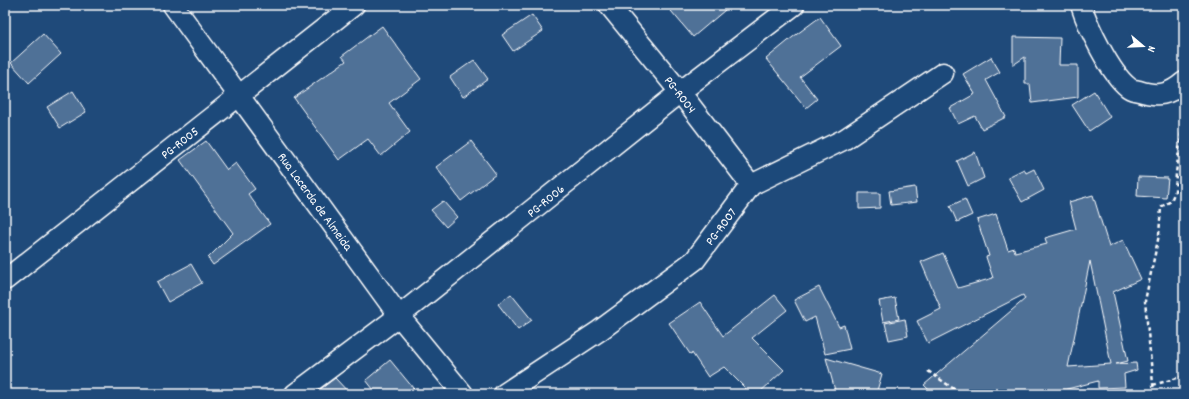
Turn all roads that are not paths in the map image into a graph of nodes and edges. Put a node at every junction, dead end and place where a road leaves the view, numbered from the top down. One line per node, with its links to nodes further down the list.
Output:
1 (173, 5): 9 (street, Rua Lacerda de Almeida)
2 (354, 5): 9 (street, PG-R005)
3 (609, 5): 8 (street, PG-R004)
4 (794, 5): 8 (street, PG-R006)
5 (1081, 5): 7 (street)
6 (943, 73): 10 (street, PG-R007)
7 (1184, 82)
8 (680, 92): 10 (street, PG-R004); 12 (street, PG-R006)
9 (239, 96): 11 (street, PG-R005); 12 (street, Rua Lacerda de Almeida)
10 (751, 185): 15 (street, PG-R007)
11 (5, 280)
12 (399, 316): 13 (street, PG-R006); 14 (street, Rua Lacerda de Almeida)
13 (295, 394)
14 (463, 394)
15 (504, 394)

